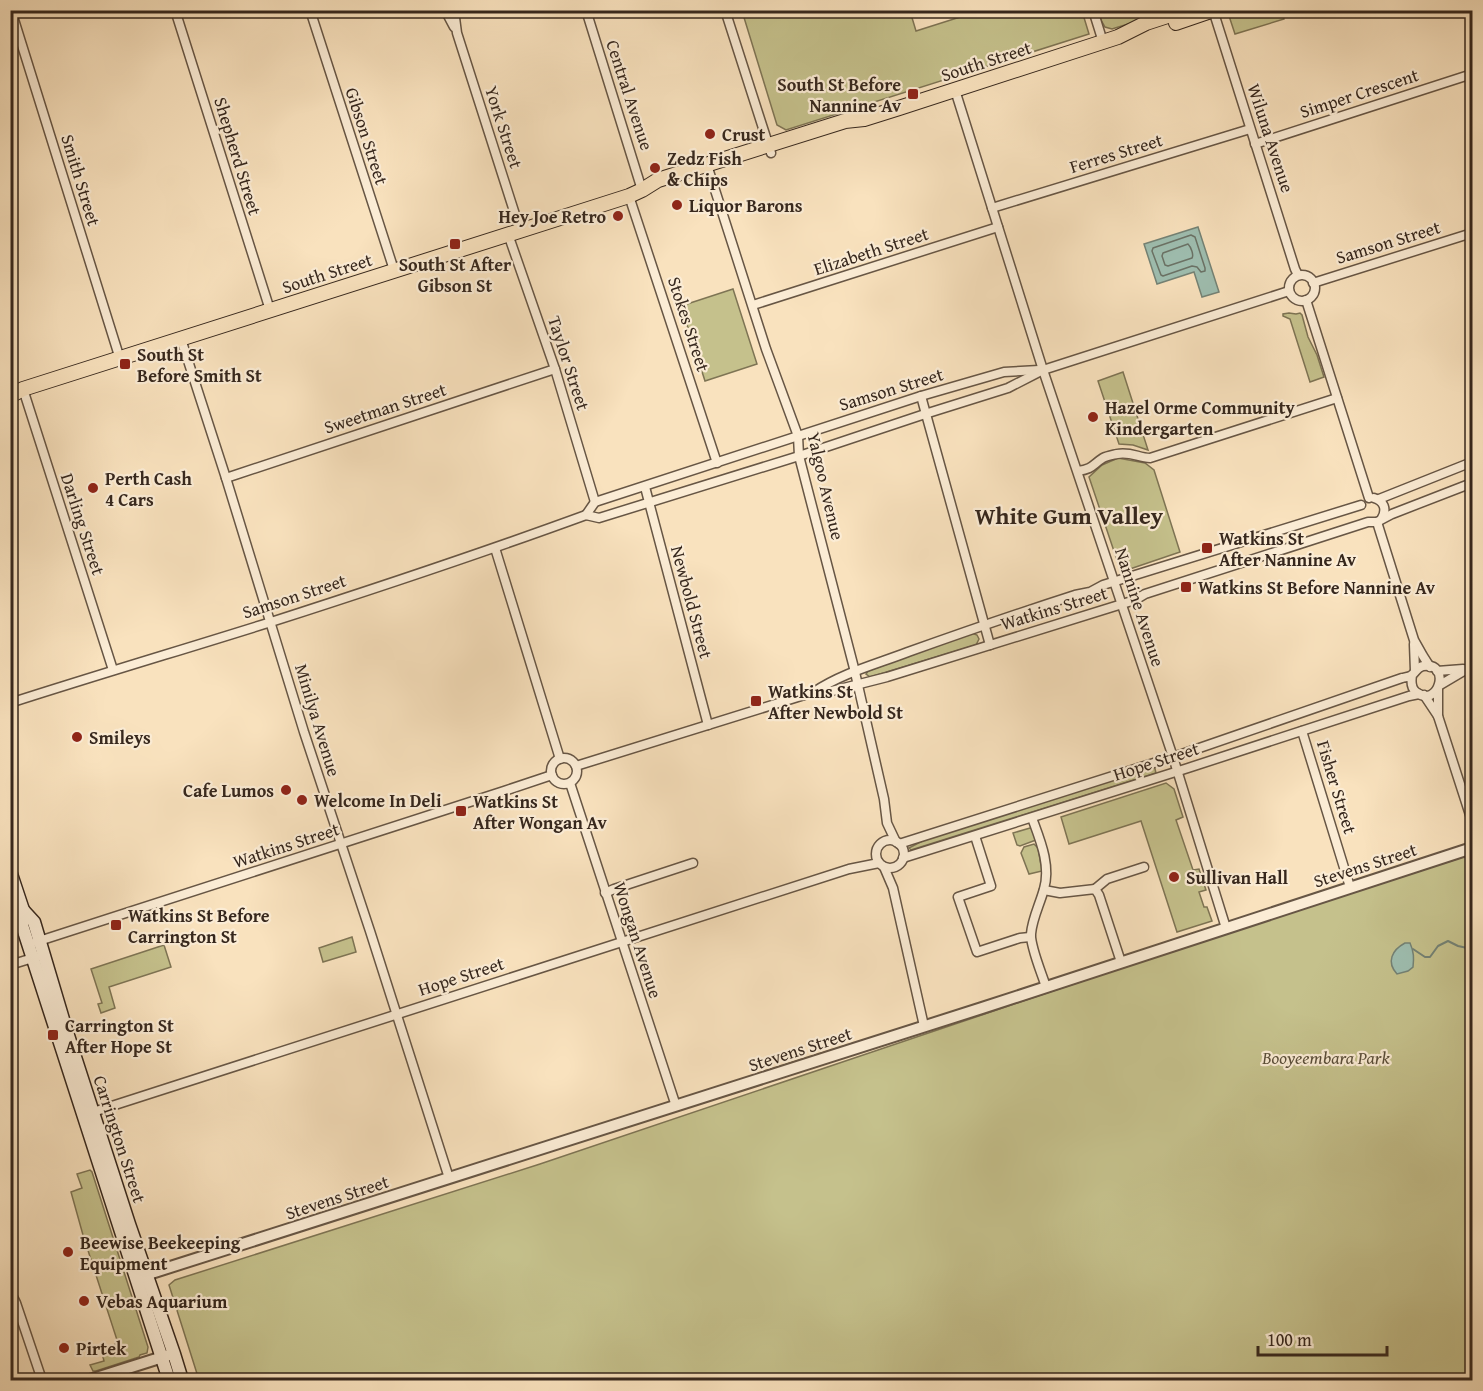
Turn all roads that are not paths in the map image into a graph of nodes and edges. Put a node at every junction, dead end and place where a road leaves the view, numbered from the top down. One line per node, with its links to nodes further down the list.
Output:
1 (11, 10): 33 (street, Smith Street)
2 (175, 10): 31 (street, Shepherd Street)
3 (310, 10): 25 (street, Gibson Street)
4 (445, 10): 11 (street, York Street)
5 (454, 10): 11 (street, York Street)
6 (586, 10): 20 (street, Central Avenue)
7 (725, 10): 18 (street)
8 (1093, 10): 13 (street)
9 (1186, 10): 12 (main road, South Street)
10 (1213, 11): 12 (main road, South Street); 16 (street, Wiluna Avenue)
11 (457, 33): 23 (street, York Street)
12 (1118, 37): 13 (main road, South Street)
13 (1103, 42): 15 (main road, South Street)
14 (1473, 75): 17 (street, Simper Crescent)
15 (955, 90): 18 (main road, South Street); 21 (street, Nannine Avenue)
16 (1250, 129): 17 (street, Wiluna Avenue); 21 (street, Ferres Street)
17 (1255, 144): 26 (street, Wiluna Avenue)
18 (770, 149): 19 (main road, South Street)
19 (708, 169): 20 (main road, South Street); 30 (street, Yalgoo Avenue)
20 (636, 193): 23 (main road, South Street); 43 (street, Stokes Street)
21 (992, 208): 22 (street, Nannine Avenue)
22 (999, 227): 30 (street, Elizabeth Street); 35 (street, Nannine Avenue)
23 (514, 232): 25 (main road, South Street); 34 (street, Taylor Street)
24 (1473, 233): 27 (street, Samson Street)
25 (394, 270): 31 (main road, South Street)
26 (1298, 275): 27 (street); 28 (street)
27 (1313, 283): 29 (street)
28 (1289, 291): 29 (street); 35 (street, Samson Street)
29 (1306, 300): 38 (street)
30 (753, 305): 40 (street, Yalgoo Avenue)
31 (270, 310): 32 (main road, South Street)
32 (181, 339): 33 (main road, South Street); 45 (street, Minilya Avenue)
33 (120, 358): 36 (main road, South Street)
34 (555, 369): 45 (street, Sweetman Street); 50 (street, Taylor Street)
35 (1043, 370): 37 (street, Samson Street); 39 (street, Samson Street); 44 (street, Nannine Avenue)
36 (15, 392): 64 (street, Darling Street)
37 (921, 396): 39 (street); 40 (street, Samson Street)
38 (1337, 398): 44 (street); 48 (street)
39 (925, 414): 41 (street, Samson Street); 59 (street)
40 (798, 436): 41 (street, Yalgoo Avenue); 43 (street, Samson Street)
41 (799, 456): 51 (street, Samson Street); 65 (street, Yalgoo Avenue)
42 (1473, 462): 49 (street)
43 (717, 463): 47 (street, Samson Street)
44 (1078, 471): 56 (street, Nannine Avenue)
45 (226, 478): 58 (street, Minilya Avenue)
46 (1473, 483): 54 (street, Watkins Street)
47 (645, 487): 50 (street, Samson Street); 51 (street, Newbold Street)
48 (1369, 498): 49 (street); 52 (street)
49 (1379, 499): 54 (street)
50 (595, 502): 53 (street)
51 (649, 503): 53 (street, Samson Street); 73 (street, Newbold Street)
52 (1361, 505): 54 (street); 56 (street, Watkins Street)
53 (586, 515): 55 (street, Samson Street)
54 (1376, 521): 57 (street, Watkins Street); 60 (street)
55 (495, 548): 58 (street, Samson Street); 76 (street)
56 (1114, 582): 57 (street, Nannine Avenue); 59 (street, Watkins Street)
57 (1122, 604): 61 (street, Watkins Street); 75 (street, Nannine Avenue)
58 (271, 622): 64 (street, Samson Street); 87 (street, Minilya Avenue)
59 (984, 625): 61 (street); 65 (street, Watkins Street)
60 (1414, 640): 63 (street); 66 (street)
61 (990, 645): 67 (street, Watkins Street)
62 (1470, 668): 63 (street); 68 (street)
63 (1434, 669): 66 (street); 68 (street)
64 (113, 670): 71 (street, Samson Street)
65 (855, 672): 67 (street, Yalgoo Avenue); 69 (street, Watkins Street)
66 (1414, 673): 70 (street); 75 (street, Hope Street)
67 (857, 685): 69 (street, Watkins Street); 83 (street, Yalgoo Avenue)
68 (1439, 687): 70 (street); 72 (street)
69 (814, 692): 73 (street, Watkins Street)
70 (1422, 695): 72 (street); 74 (street, Hope Street)
71 (10, 703)
72 (1438, 716): 82 (street)
73 (708, 725): 77 (street, Watkins Street)
74 (1302, 731): 78 (street, Hope Street); 97 (street, Fisher Street)
75 (1173, 757): 78 (street, Nannine Avenue); 86 (street, Hope Street)
76 (560, 759): 77 (street); 79 (street)
77 (576, 766): 80 (street)
78 (1178, 772): 81 (street, Hope Street); 102 (street, Nannine Avenue)
79 (552, 774): 80 (street); 87 (street, Watkins Street)
80 (570, 783): 101 (street, Wongan Avenue)
81 (1032, 818): 84 (street, Hope Street); 100 (street)
82 (1473, 821)
83 (888, 823): 85 (street, Yalgoo Avenue); 86 (street, Yalgoo Avenue)
84 (975, 836): 90 (street, Hope Street); 103 (street)
85 (883, 842): 86 (street); 89 (street)
86 (897, 843): 90 (street)
87 (341, 844): 105 (street, Watkins Street); 110 (street, Minilya Avenue)
88 (1473, 848): 97 (street, Stevens Street)
89 (876, 852): 92 (street); 95 (street, Hope Street)
90 (903, 858): 93 (street)
91 (693, 862): 101 (street)
92 (882, 865): 93 (street); 95 (street, Hope Street); 98 (street)
93 (895, 867): 98 (street)
94 (1144, 867): 99 (street)
95 (849, 869): 104 (street, Hope Street)
96 (10, 871): 105 (main road, Carrington Street)
97 (1350, 887): 102 (street, Stevens Street)
98 (894, 888): 111 (street)
99 (1095, 888): 100 (street); 107 (street)
100 (1044, 890): 103 (street)
101 (605, 893): 104 (street, Wongan Avenue)
102 (1226, 928): 107 (street, Stevens Street)
103 (1030, 937): 109 (street)
104 (621, 941): 110 (street, Hope Street); 112 (street, Wongan Avenue)
105 (34, 943): 106 (main road, Carrington Street)
106 (38, 956): 108 (street); 113 (main road, Carrington Street)
107 (1121, 962): 109 (street, Stevens Street)
108 (10, 965)
109 (1046, 987): 111 (street, Stevens Street)
110 (397, 1014): 113 (street, Hope Street); 114 (street, Minilya Avenue)
111 (924, 1026): 112 (street, Stevens Street)
112 (676, 1106): 114 (street, Stevens Street)
113 (88, 1113): 115 (main road, Carrington Street)
114 (449, 1178): 115 (street, Stevens Street)
115 (141, 1277): 117 (main road, Carrington Street); 118 (main road, Carrington Street)
116 (10, 1291): 119 (street)
117 (174, 1354): 118 (street); 122 (main road, Carrington Street)
118 (162, 1358): 120 (street); 121 (main road, Carrington Street)
119 (42, 1380)
120 (90, 1380)
121 (169, 1380)
122 (182, 1380)

